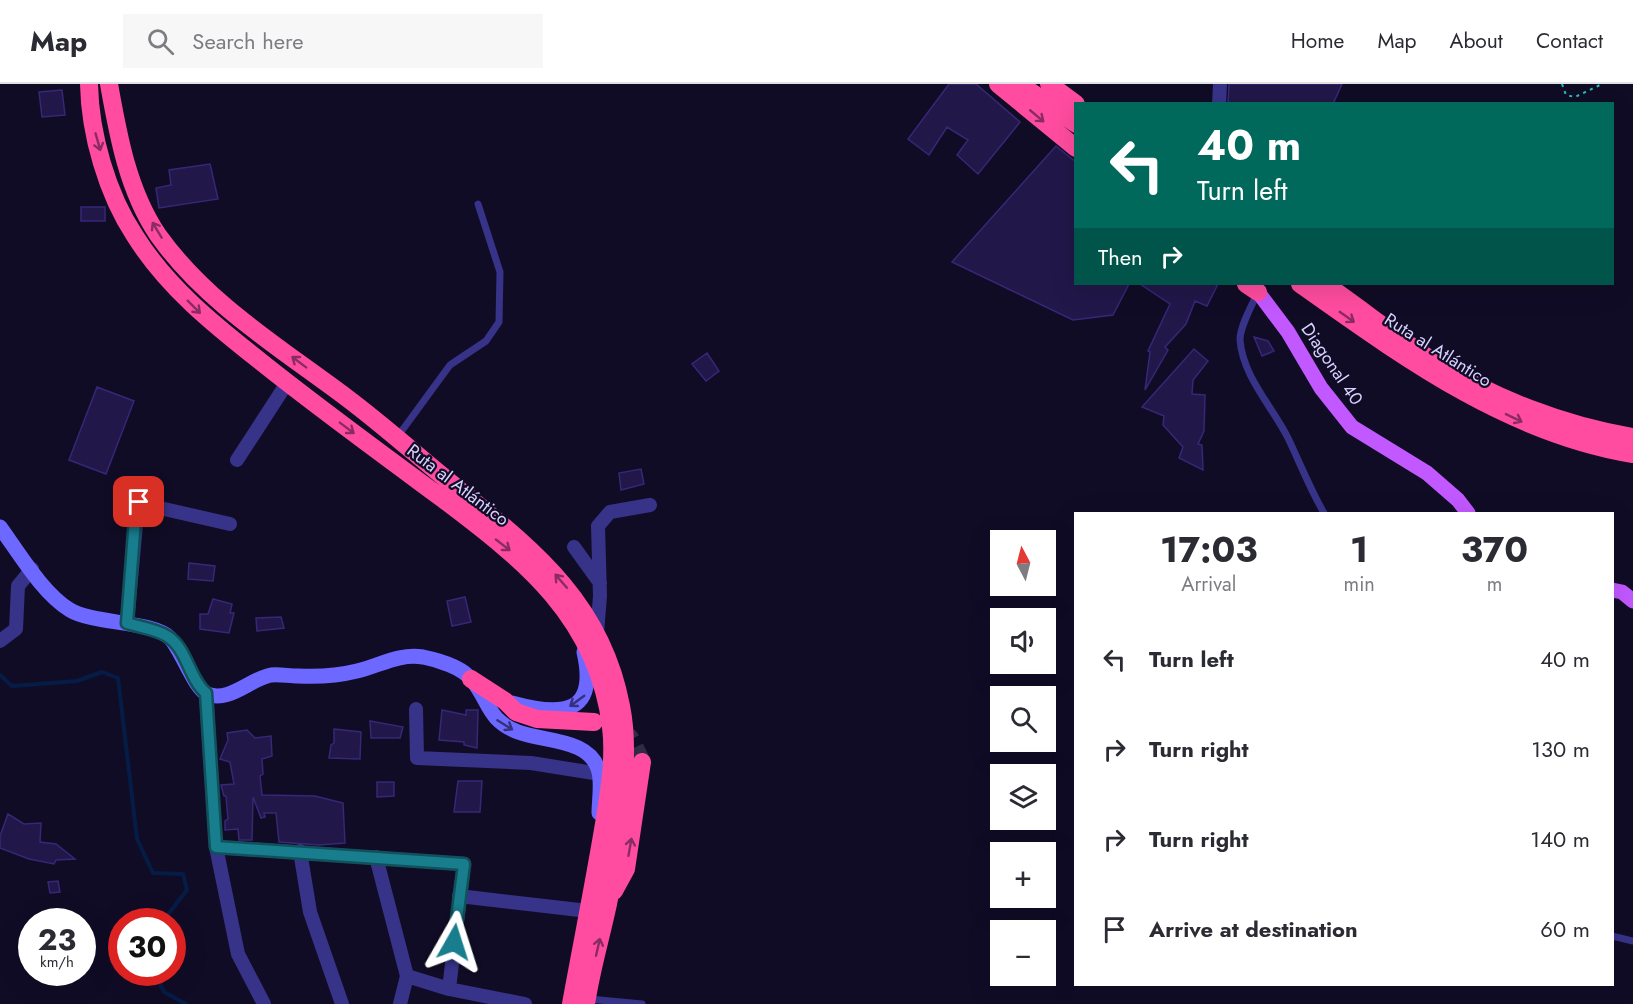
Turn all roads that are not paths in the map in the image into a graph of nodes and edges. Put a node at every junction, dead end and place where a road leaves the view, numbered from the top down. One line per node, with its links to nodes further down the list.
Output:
1 (89, 84): 15 (highway, Ruta al Atlántico, one-way to 15)
2 (109, 84): 16 (highway, Ruta al Atlántico, one-way to 2)
3 (998, 84): 10 (highway, one-way to 10)
4 (1020, 84): 9 (highway)
5 (1049, 84): 8 (highway)
6 (1220, 84): 7 (street)
7 (1219, 102)
8 (1074, 103)
9 (1074, 123)
10 (1074, 146)
11 (477, 204): 16 (lane)
12 (1301, 285): 18 (highway, Ruta al Atlántico, one-way to 18)
13 (1326, 285): 17 (highway, Ruta al Atlántico)
14 (1252, 288): 21 (lane); 22 (main road, Diagonal 40)
15 (287, 383): 19 (street); 31 (highway, Ruta al Atlántico, one-way to 31)
16 (398, 436): 32 (highway, Ruta al Atlántico, one-way to 16)
17 (1633, 436)
18 (1633, 454)
19 (237, 460)
20 (650, 505): 27 (street)
21 (1324, 512)
22 (1467, 512)
23 (230, 524): 30 (street)
24 (0, 527): 26 (main road)
25 (574, 547): 27 (street)
26 (32, 569): 30 (main road); 33 (street)
27 (600, 583): 32 (street)
28 (1614, 591): 29 (main road)
29 (1633, 600)
30 (127, 623): 35 (main road)
31 (577, 628): 36 (main road, one-way to 36); 44 (highway, Ruta al Atlántico)
32 (597, 633): 46 (highway, Ruta al Atlántico)
33 (0, 641)
34 (471, 679): 35 (main road); 36 (highway); 40 (main road, one-way to 40)
35 (206, 693): 41 (street)
36 (505, 701): 38 (highway)
37 (416, 709): 40 (street)
38 (594, 722)
39 (642, 762): 46 (highway, one-way to 39)
40 (600, 774): 44 (main road)
41 (216, 847): 42 (street); 53 (street)
42 (300, 851): 43 (street); 54 (street)
43 (376, 857): 45 (street); 50 (street)
44 (598, 861): 47 (highway, Ruta al Atlántico)
45 (459, 896): 47 (street); 51 (street)
46 (609, 900): 52 (highway, Ruta al Atlántico, one-way to 46)
47 (588, 911): 52 (highway, Ruta al Atlántico)
48 (1614, 936): 49 (lane)
49 (1633, 940)
50 (407, 976): 51 (street); 55 (street)
51 (449, 989): 56 (street)
52 (581, 1002): 57 (lane)
53 (264, 1004)
54 (342, 1004)
55 (400, 1004)
56 (525, 1004)
57 (642, 1004)

